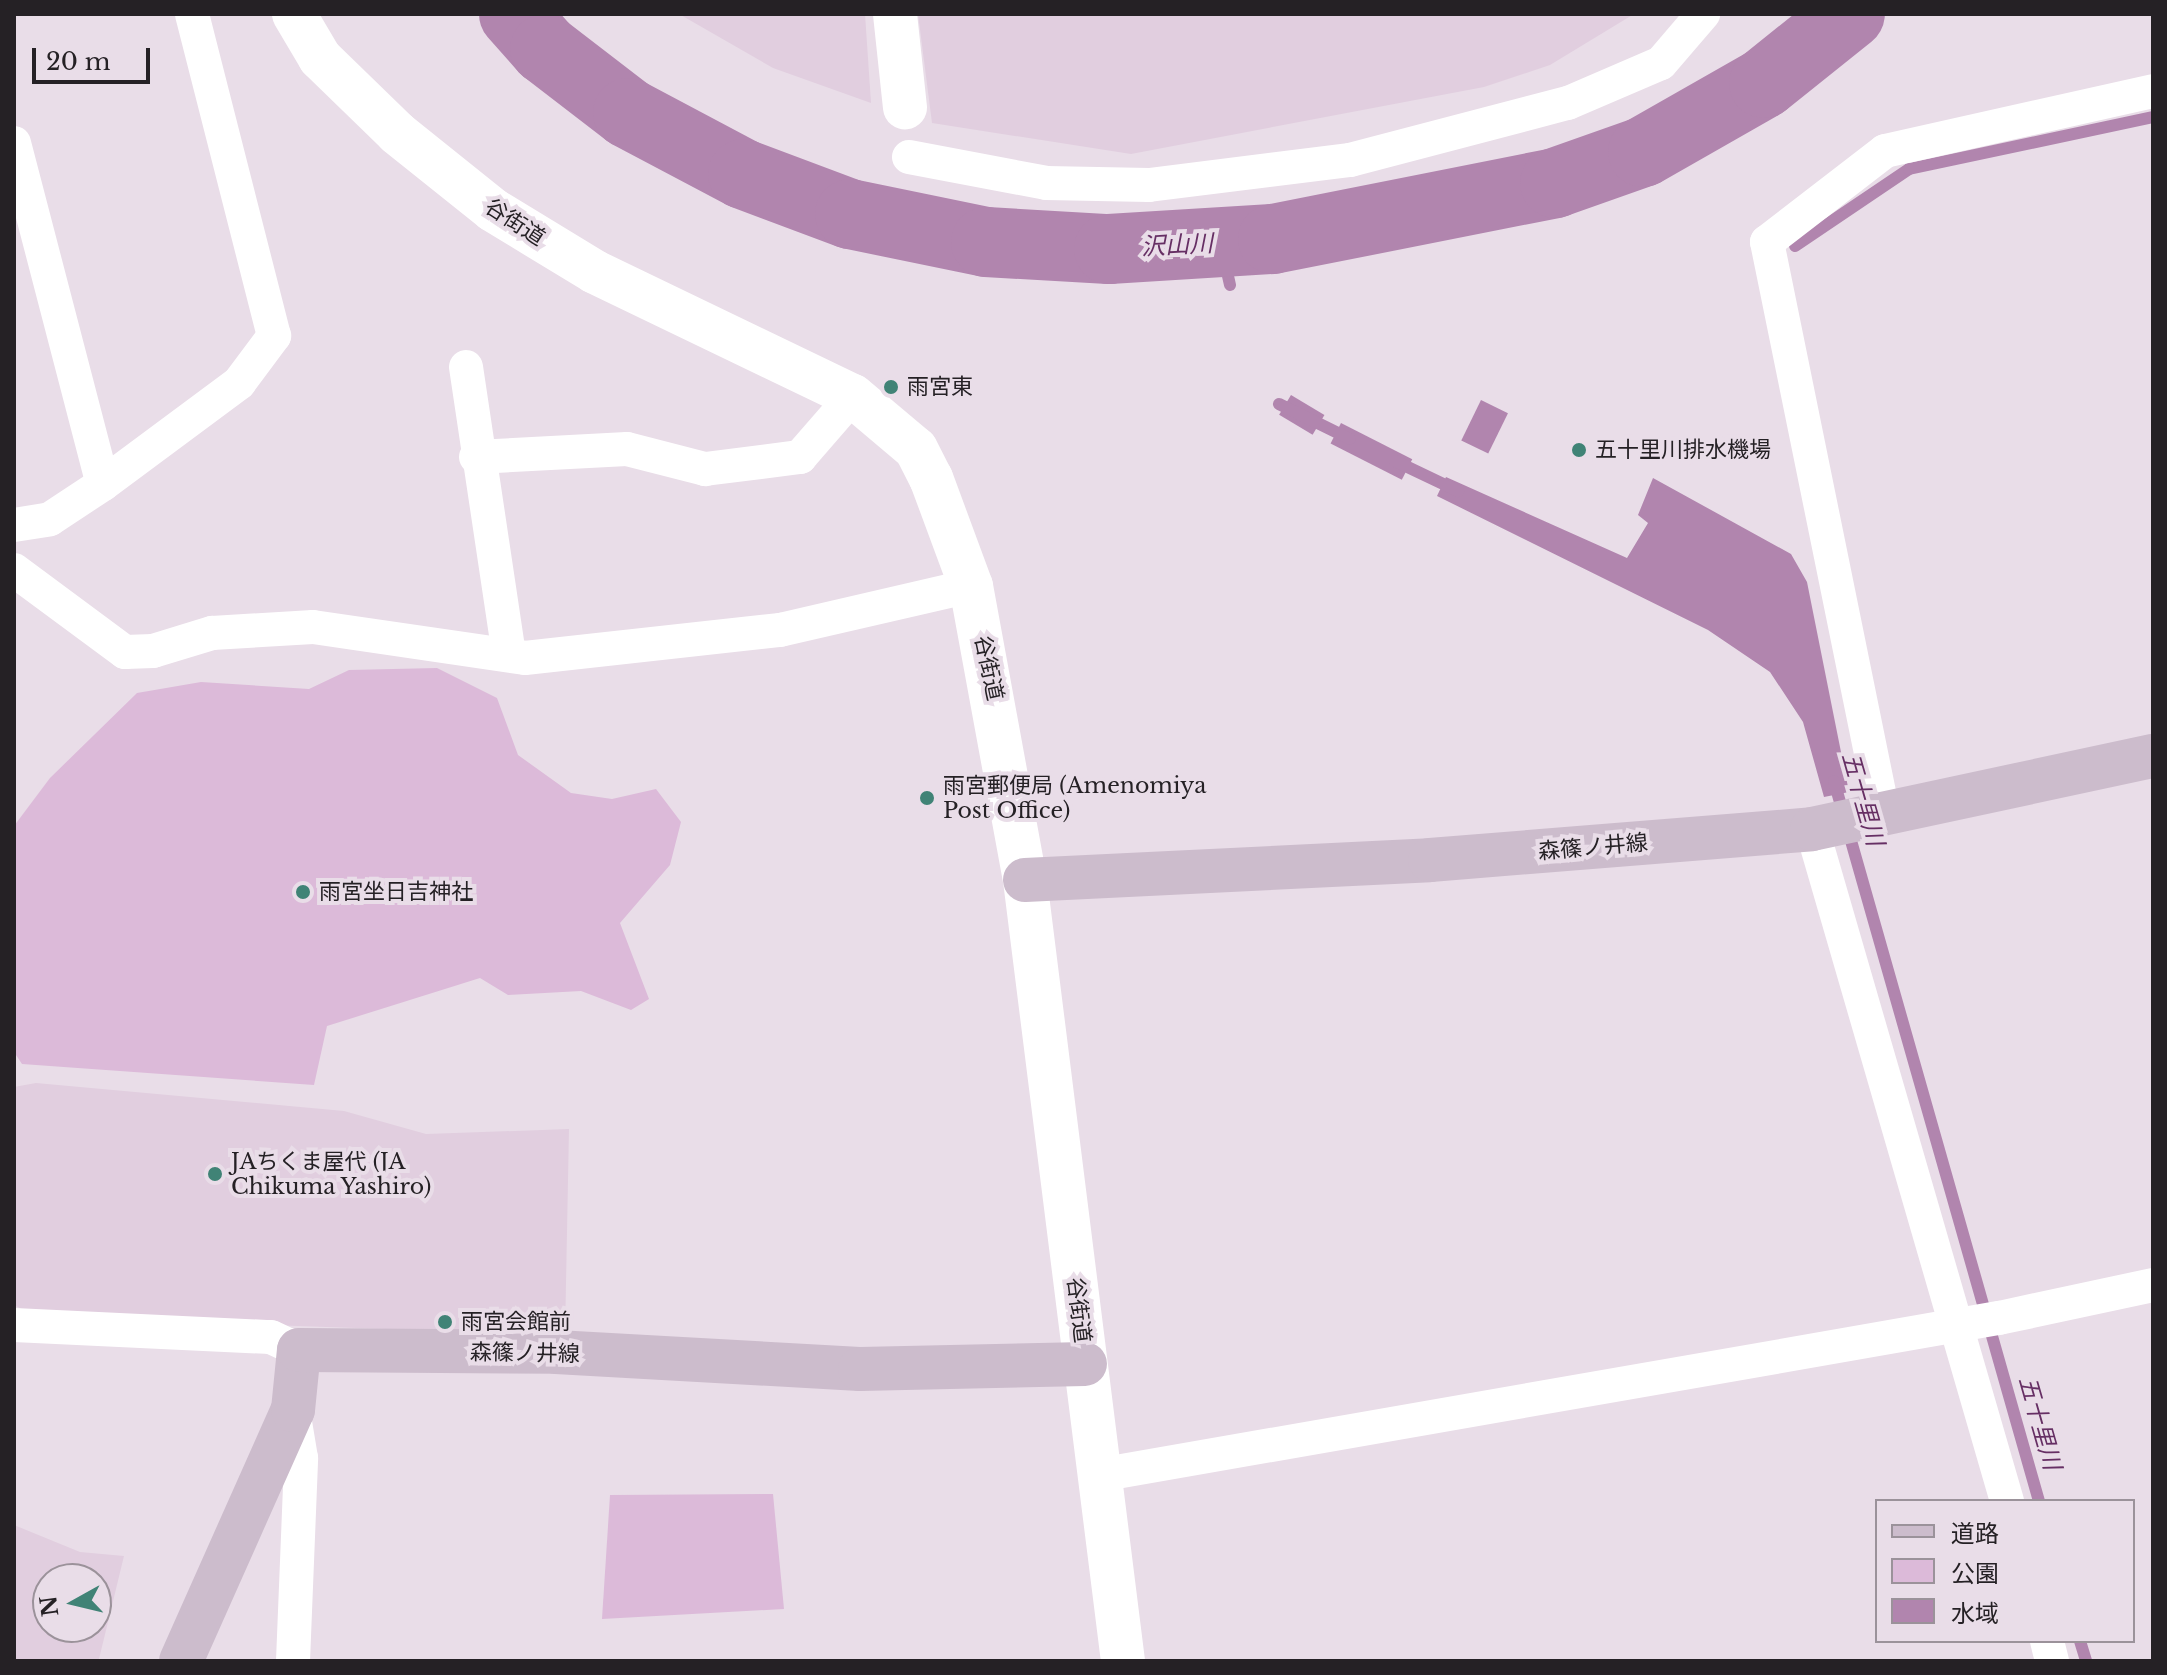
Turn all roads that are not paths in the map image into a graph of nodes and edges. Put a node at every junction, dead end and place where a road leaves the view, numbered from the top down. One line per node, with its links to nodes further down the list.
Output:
1 (192, 14): 12 (street)
2 (294, 14): 10 (street, 谷街道)
3 (895, 14): 6 (street)
4 (1703, 14): 8 (street)
5 (2153, 91): 18 (street)
6 (905, 107)
7 (14, 143): 12 (street)
8 (909, 157)
9 (466, 367): 11 (street)
10 (853, 396): 11 (street); 15 (street, 谷街道)
11 (476, 457): 16 (street)
12 (103, 484): 13 (street)
13 (14, 525)
14 (14, 570): 16 (street)
15 (971, 586): 16 (street); 20 (street, 谷街道)
16 (509, 655)
17 (2153, 756): 18 (main road, 森篠ノ井線)
18 (1874, 819): 19 (main road, 森篠ノ井線)
19 (1816, 829): 20 (main road, 森篠ノ井線); 23 (street)
20 (1025, 880): 25 (street, 谷街道)
21 (2153, 1285): 23 (street)
22 (14, 1325): 24 (street)
23 (1960, 1325): 27 (street); 28 (street)
24 (299, 1350): 25 (main road, 森篠ノ井線); 26 (main road)
25 (1085, 1364): 27 (street, 谷街道)
26 (293, 1410): 29 (main road); 30 (street)
27 (1099, 1475): 31 (street, 谷街道)
28 (2006, 1499)
29 (181, 1661)
30 (293, 1661)
31 (1123, 1661)

